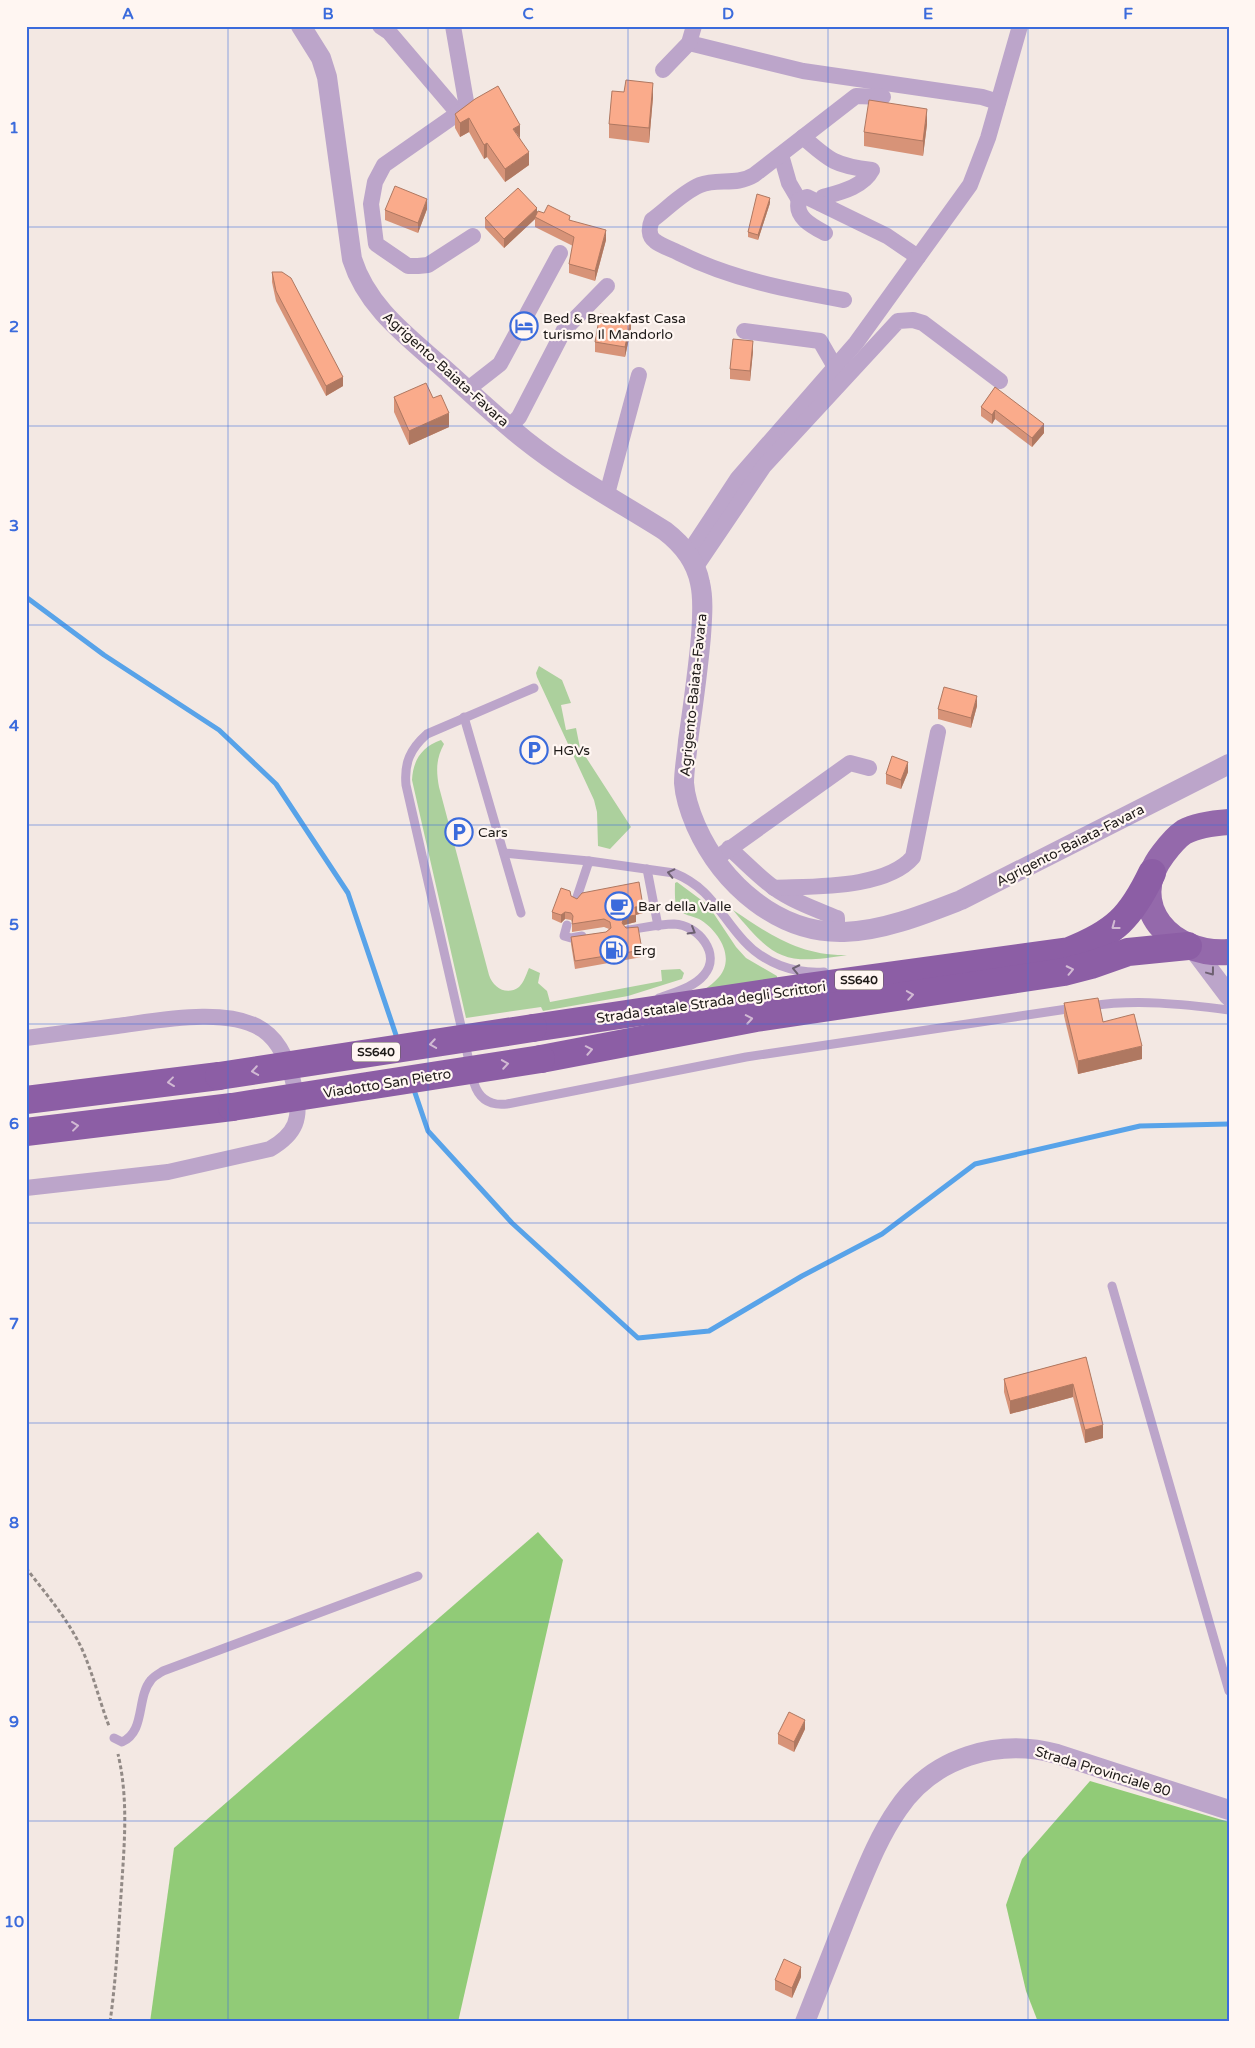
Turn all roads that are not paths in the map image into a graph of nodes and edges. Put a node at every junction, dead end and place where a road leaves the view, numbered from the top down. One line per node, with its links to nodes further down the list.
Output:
1 (380, 26): 10 (street)
2 (453, 26): 10 (street)
3 (694, 26): 6 (street)
4 (1020, 26): 9 (street)
5 (305, 27): 25 (street, Agrigento-Baiata-Favara)
6 (689, 43): 7 (street); 9 (street)
7 (662, 70)
8 (883, 97): 11 (street)
9 (998, 102): 18 (street)
10 (458, 113): 16 (street)
11 (803, 137): 12 (street); 14 (street)
12 (781, 155): 13 (street); 20 (street)
13 (799, 200): 14 (street); 15 (street)
14 (820, 203): 18 (street)
15 (825, 233)
16 (473, 236)
17 (560, 253): 25 (street)
18 (918, 257): 22 (street)
19 (607, 286): 26 (street)
20 (844, 300)
21 (744, 331): 22 (street)
22 (835, 367): 28 (street)
23 (639, 376): 27 (street)
24 (1000, 381): 28 (street)
25 (468, 389): 26 (street, Agrigento-Baiata-Favara)
26 (510, 426): 27 (street, Agrigento-Baiata-Favara)
27 (607, 494): 28 (street, Agrigento-Baiata-Favara)
28 (692, 561): 36 (street, Agrigento-Baiata-Favara)
29 (534, 688): 30 (lane)
30 (464, 717): 35 (lane); 56 (lane)
31 (938, 732): 40 (street)
32 (1229, 764): 46 (street, Agrigento-Baiata-Favara)
33 (869, 768): 36 (street)
34 (1229, 822): 39 (main road)
35 (504, 852): 37 (lane); 42 (lane)
36 (722, 854): 40 (street); 46 (street, Agrigento-Baiata-Favara)
37 (589, 862): 38 (lane); 41 (lane)
38 (648, 869): 44 (lane); 52 (lane, one-way to 38)
39 (1152, 873): 49 (main road); 50 (highway, Strada statale Strada degli Scrittori / SS640, one-way to 50)
40 (774, 888): 46 (street)
41 (576, 900)
42 (521, 913)
43 (568, 925): 47 (lane)
44 (658, 926): 45 (lane); 54 (lane, one-way to 54)
45 (628, 930)
46 (837, 932)
47 (588, 936)
48 (1037, 945): 50 (lane)
49 (1190, 947): 51 (main road); 53 (street, one-way to 53); 59 (highway, Strada statale Strada degli Scrittori / SS640, one-way to 49)
50 (1069, 951): 57 (highway, Strada statale Strada degli Scrittori / SS640)
51 (1229, 952)
52 (833, 971)
53 (1229, 996)
54 (649, 1000)
55 (639, 1002): 57 (lane)
56 (1229, 1010)
57 (533, 1028): 60 (highway, SS640, one-way to 60, bridge)
58 (26, 1038): 62 (street)
59 (541, 1059): 61 (highway, Viadotto San Pietro / SS640, one-way to 59, bridge)
60 (26, 1100)
61 (26, 1132)
62 (26, 1188)
63 (1112, 1286): 65 (lane)
64 (418, 1576): 66 (lane)
65 (1229, 1691)
66 (114, 1738)
67 (1229, 1810): 68 (street, Strada Provinciale 80)
68 (805, 2022)

